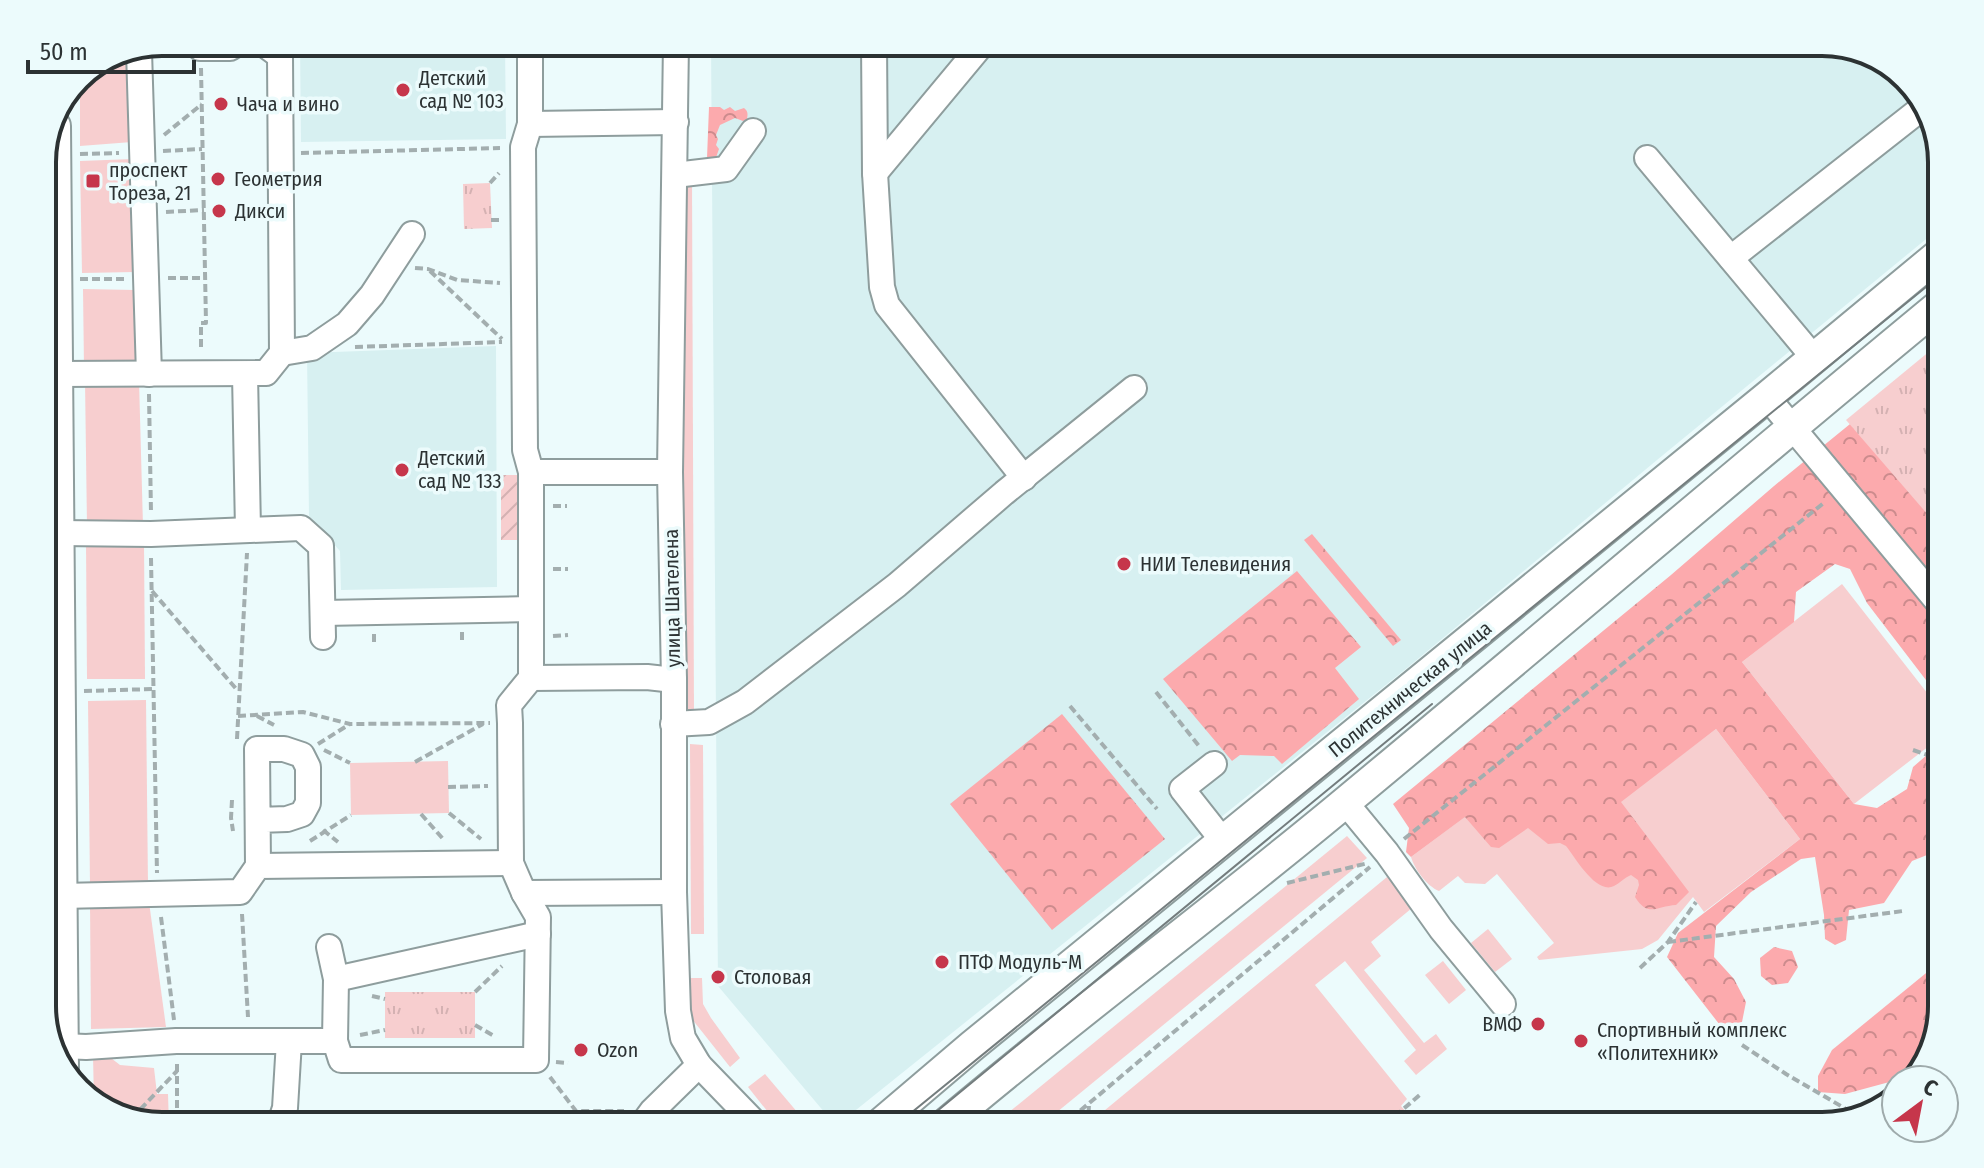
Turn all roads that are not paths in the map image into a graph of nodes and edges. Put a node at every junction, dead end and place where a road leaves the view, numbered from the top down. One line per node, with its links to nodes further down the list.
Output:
1 (280, 56): 19 (street)
2 (529, 56): 10 (street)
3 (676, 56): 8 (street, улица Шателена)
4 (874, 56): 12 (street)
5 (972, 56): 12 (street)
6 (139, 59): 22 (street)
7 (1916, 113): 16 (street)
8 (676, 122): 10 (street); 13 (street, улица Шателена)
9 (753, 131): 13 (street)
10 (526, 136): 27 (street)
11 (1647, 158): 16 (street)
12 (875, 173): 29 (street)
13 (675, 175): 28 (street, улица Шателена)
14 (412, 234): 19 (street)
15 (56, 250): 21 (main road)
16 (1731, 258): 20 (street)
17 (1928, 264): 20 (main road, Политехническая улица)
18 (1928, 314): 26 (main road)
19 (282, 353): 23 (street)
20 (1814, 358): 25 (main road, Политехническая улица)
21 (57, 374): 22 (street); 31 (main road)
22 (149, 374): 23 (street)
23 (245, 374): 30 (street)
24 (1134, 388): 29 (street)
25 (1767, 397): 26 (street); 40 (main road, Политехническая улица)
26 (1791, 427): 32 (street); 38 (main road)
27 (531, 472): 28 (street); 33 (street)
28 (670, 472): 35 (street, улица Шателена)
29 (1024, 478): 36 (street)
30 (248, 530): 31 (street); 33 (street)
31 (59, 533): 45 (main road)
32 (1928, 590)
33 (531, 609): 34 (street)
34 (531, 678): 35 (street); 41 (street)
35 (674, 680): 36 (street, улица Шателена)
36 (673, 724): 43 (street, улица Шателена)
37 (1214, 764): 40 (street)
38 (1345, 802): 49 (street); 59 (main road)
39 (258, 820): 39 (street); 42 (street)
40 (1223, 841): 58 (main road, Политехническая улица)
41 (511, 863): 42 (street); 44 (street)
42 (258, 866): 45 (street)
43 (674, 892): 44 (street); 54 (street, улица Шателена)
44 (524, 893): 46 (street)
45 (61, 896): 52 (main road)
46 (538, 934): 48 (street); 51 (street)
47 (329, 947): 48 (street)
48 (336, 979): 51 (street)
49 (1503, 1004)
50 (289, 1041): 51 (street); 53 (street); 55 (street)
51 (335, 1041)
52 (71, 1060)
53 (74, 1064)
54 (699, 1065): 56 (street); 57 (street, улица Шателена)
55 (284, 1112)
56 (653, 1112)
57 (744, 1112)
58 (894, 1112)
59 (960, 1112)

